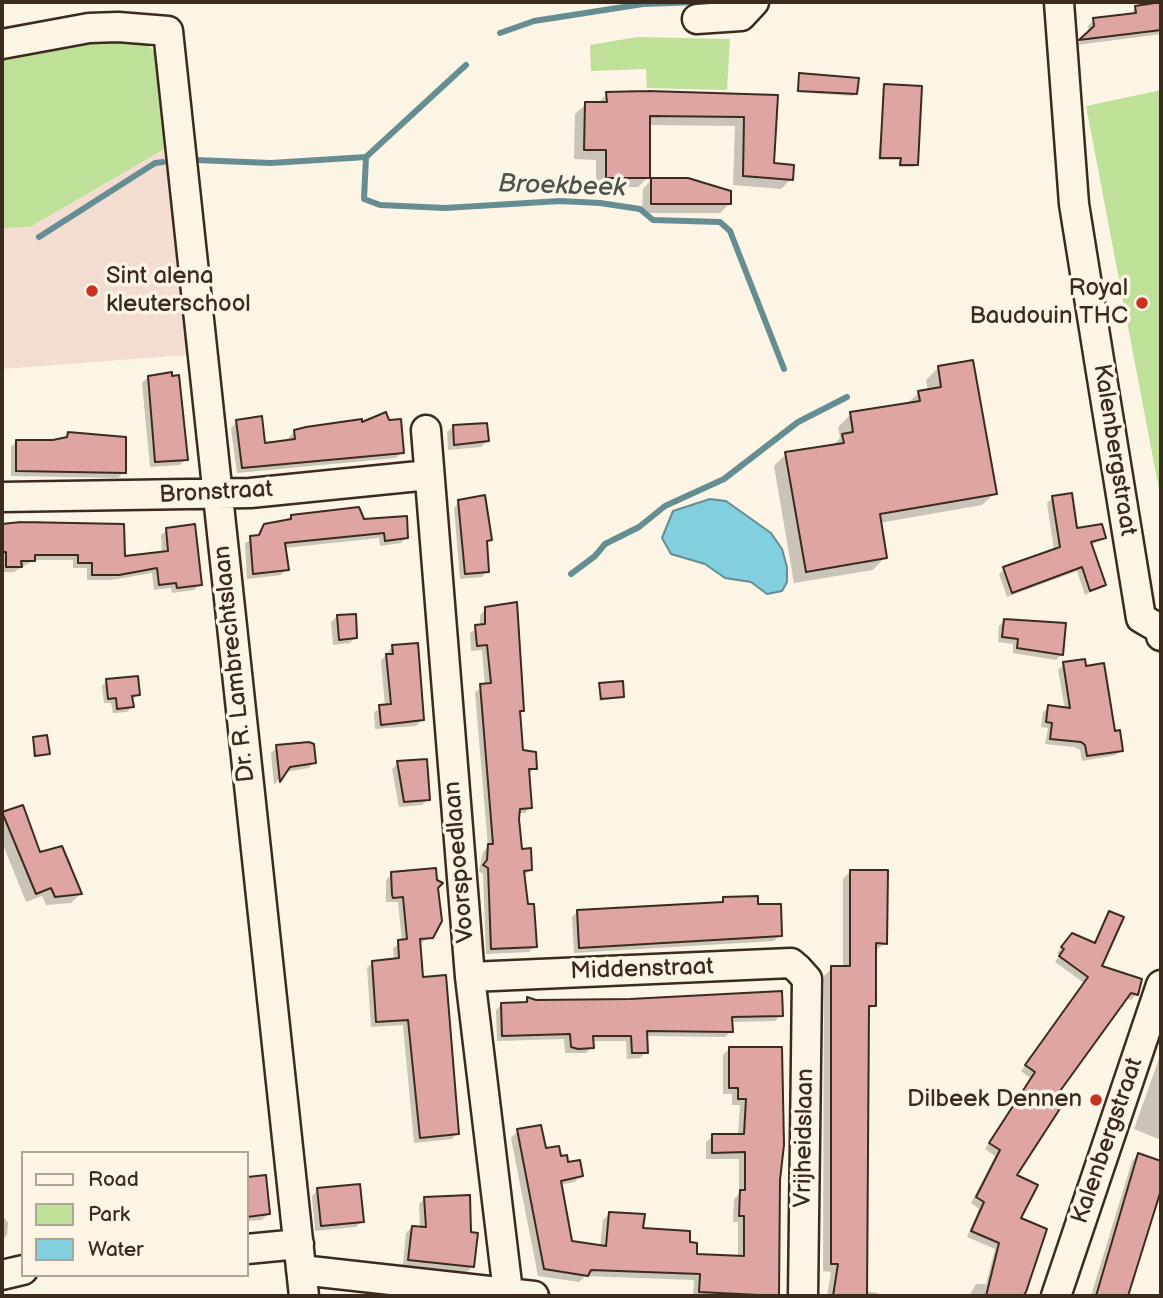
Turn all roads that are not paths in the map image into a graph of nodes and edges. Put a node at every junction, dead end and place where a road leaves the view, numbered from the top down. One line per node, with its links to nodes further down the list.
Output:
1 (754, 2): 3 (street)
2 (1059, 2): 9 (street, Kalenbergstraat)
3 (697, 19)
4 (2, 44): 7 (street, Dr. R. Lambrechtslaan)
5 (426, 430): 6 (street, Voorspoedlaan)
6 (429, 475): 7 (street, Bronstraat); 10 (street, Voorspoedlaan)
7 (217, 495): 8 (street, Bronstraat); 15 (street, Dr. R. Lambrechtslaan)
8 (2, 498)
9 (1161, 636)
10 (470, 977): 11 (street, Middenstraat); 17 (street, Voorspoedlaan)
11 (807, 979): 18 (street, Vrijheidslaan)
12 (1161, 985): 19 (street, Kalenbergstraat)
13 (248, 1249): 15 (street)
14 (21, 1270): 16 (street)
15 (302, 1270): 17 (street)
16 (2, 1275)
17 (521, 1294)
18 (803, 1296)
19 (1056, 1296)

